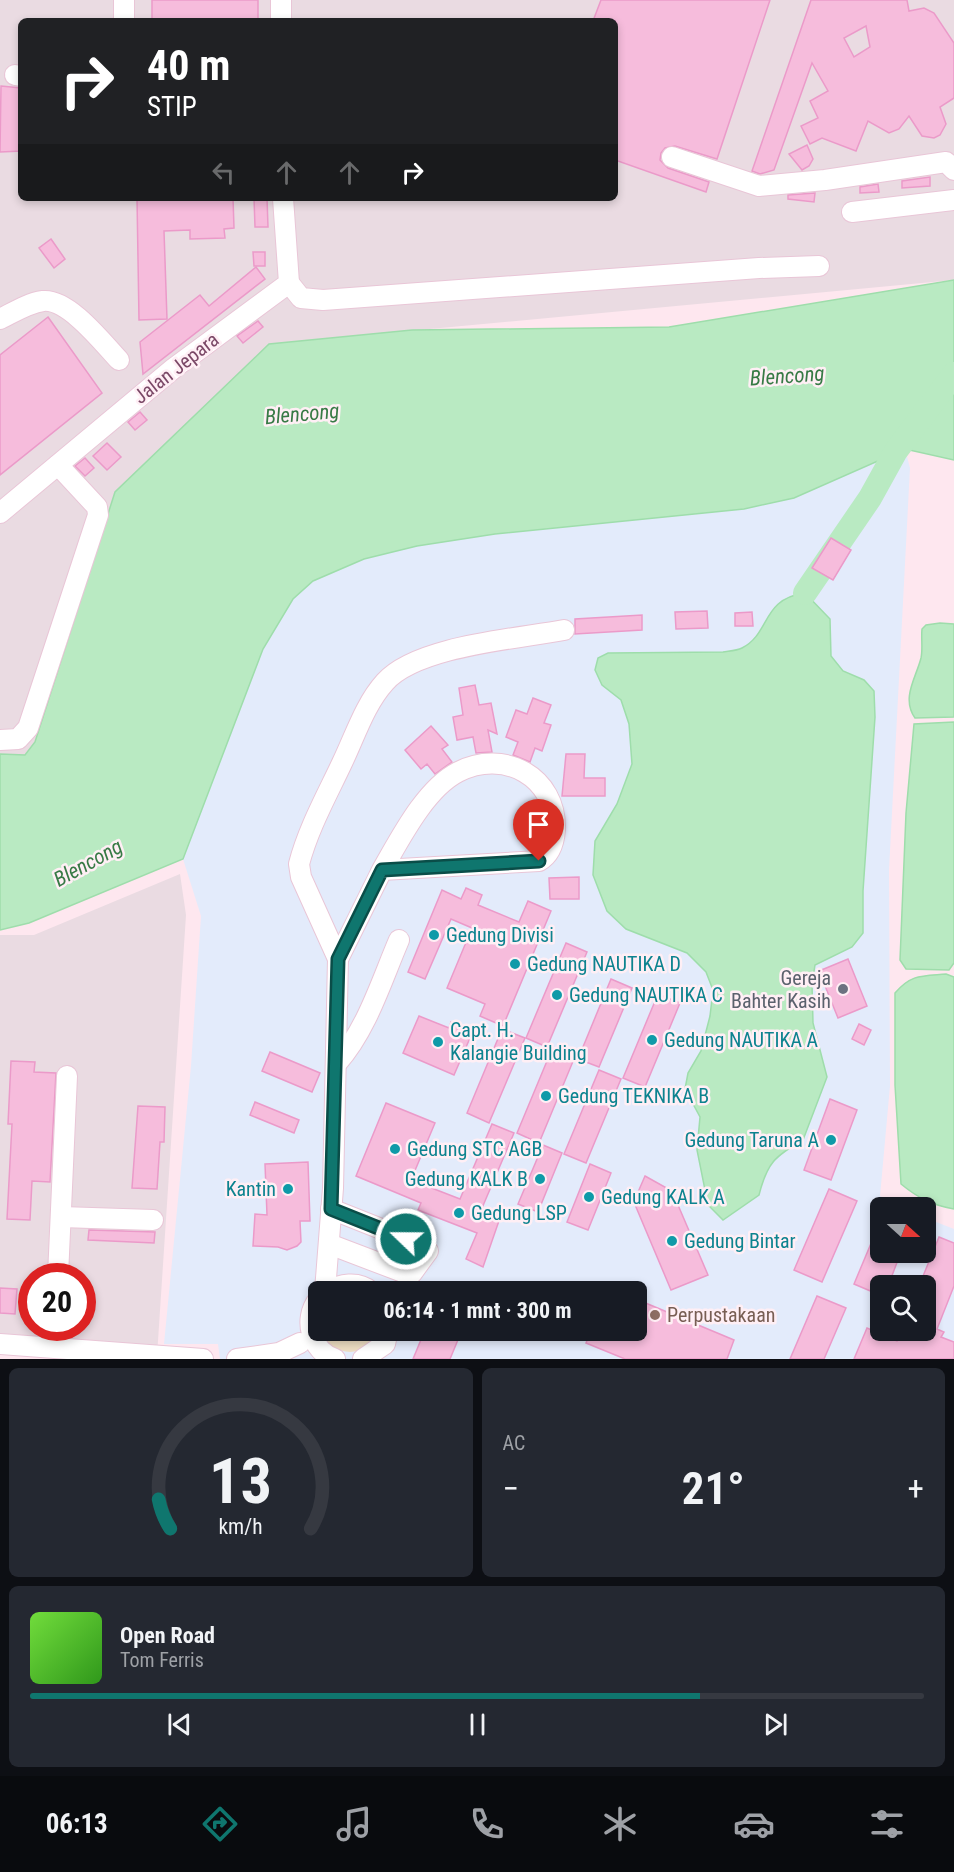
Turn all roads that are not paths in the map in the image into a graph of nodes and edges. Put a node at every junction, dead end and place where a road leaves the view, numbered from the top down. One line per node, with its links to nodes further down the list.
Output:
1 (124, 0): 3 (street)
2 (281, 0): 4 (street)
3 (124, 18)
4 (281, 18)
5 (672, 157): 6 (street)
6 (954, 170)
7 (954, 200): 9 (street)
8 (283, 201): 11 (street)
9 (852, 212)
10 (819, 266): 11 (street)
11 (289, 284): 14 (street, Jalan Jepara)
12 (0, 319): 13 (street)
13 (119, 360)
14 (58, 465): 15 (street, Jalan Jepara); 17 (street)
15 (0, 513)
16 (564, 630): 20 (street)
17 (0, 740)
18 (382, 870): 18 (street); 20 (street)
19 (399, 940): 21 (street)
20 (338, 959): 21 (street)
21 (337, 1063): 23 (street)
22 (67, 1076): 24 (street)
23 (331, 1209): 26 (street); 26 (street)
24 (61, 1217): 25 (street); 27 (street)
25 (153, 1220)
26 (329, 1244): 28 (street)
27 (59, 1263)
28 (326, 1281)
29 (308, 1328): 30 (street)
30 (306, 1338): 36 (street); 37 (street)
31 (54, 1341): 34 (street)
32 (0, 1344): 34 (street)
33 (384, 1344): 38 (street)
34 (54, 1347): 35 (street)
35 (203, 1359)
36 (237, 1359)
37 (335, 1359)
38 (363, 1359)

